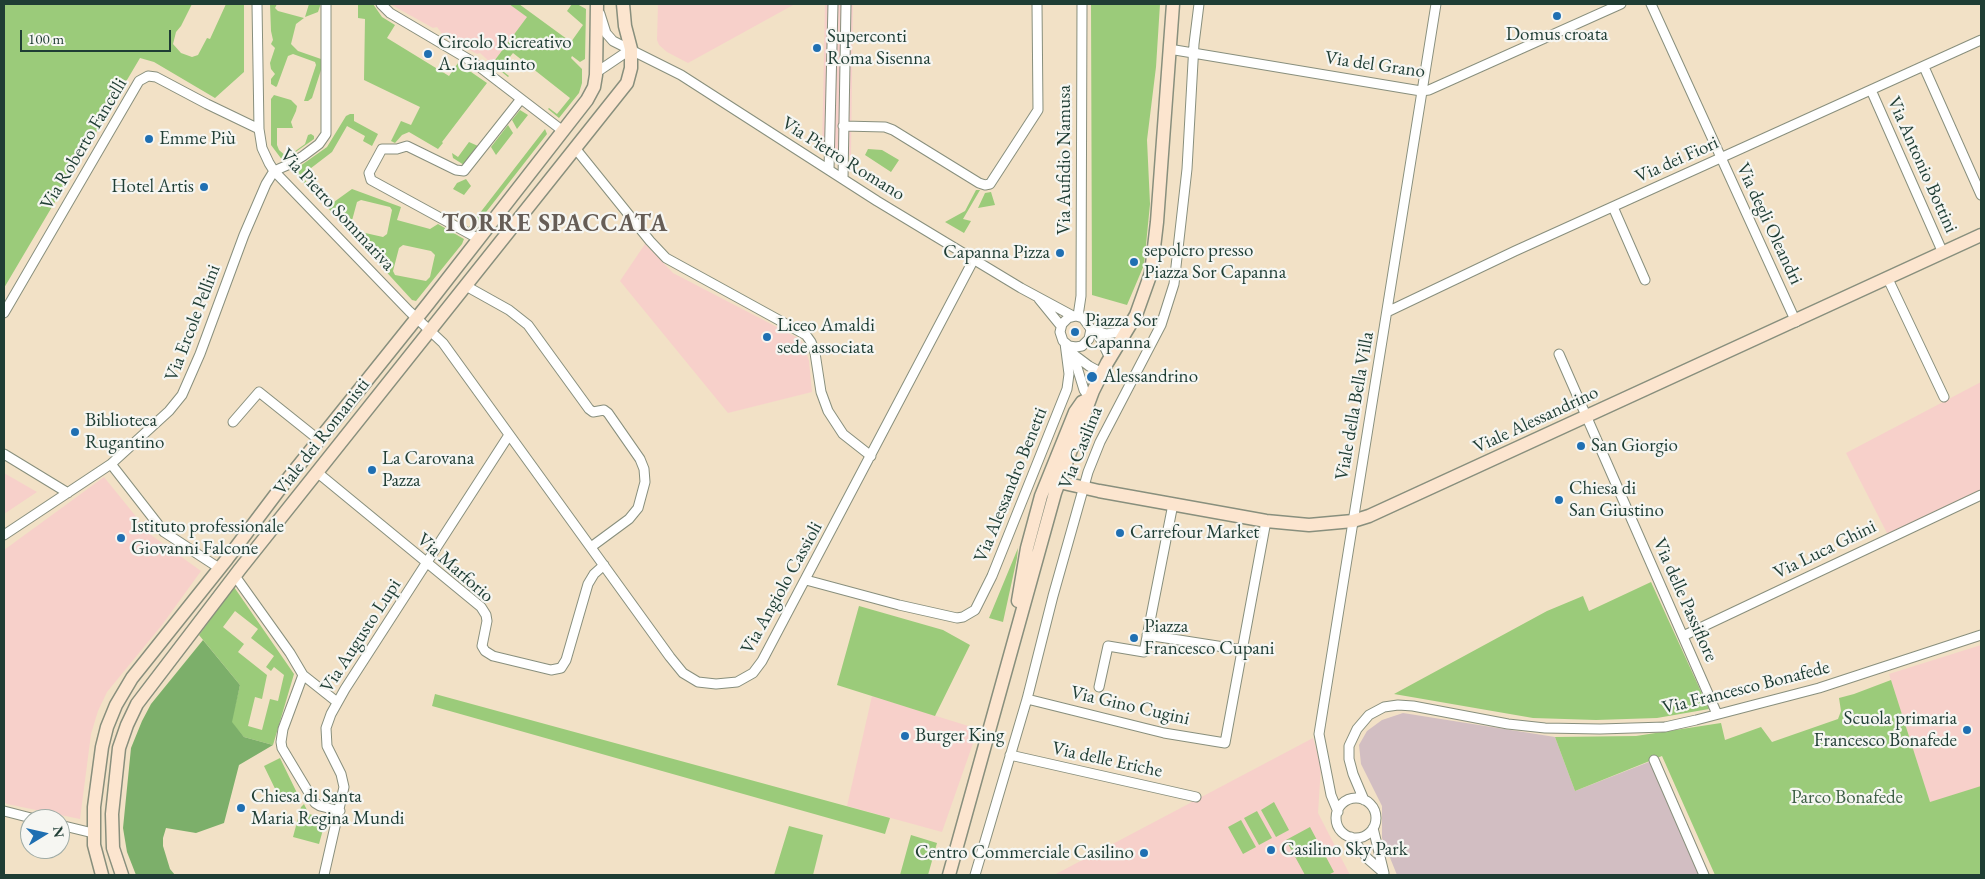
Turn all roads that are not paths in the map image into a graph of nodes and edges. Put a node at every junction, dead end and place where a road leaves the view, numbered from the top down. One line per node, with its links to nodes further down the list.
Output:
1 (257, 4): 25 (street, Via Pietro Sommariva)
2 (326, 4): 30 (street)
3 (381, 4): 23 (street)
4 (598, 4): 17 (street, Viale dei Romanisti); 20 (street, Viale dei Romanisti)
5 (623, 4): 17 (street, Viale dei Romanisti)
6 (833, 4): 29 (street)
7 (846, 4): 24 (street)
8 (1037, 4): 24 (street)
9 (1082, 4): 44 (street, Via Aufidio Namusa)
10 (1173, 4): 16 (street, Via Casilina)
11 (1199, 4): 18 (street, Via Casilina)
12 (1436, 4): 21 (street, Viale della Bella Villa)
13 (1621, 4): 21 (street, Via del Grano)
14 (1651, 4): 28 (street, Via degli Oleandri)
15 (1981, 40): 19 (street, Via dei Fiori)
16 (1169, 48): 18 (street, Via del Grano); 50 (street, Via Casilina)
17 (631, 49): 20 (street); 27 (street, Viale dei Romanisti); 29 (street, Via Pietro Romano)
18 (1194, 53): 21 (street, Via del Grano); 66 (street, Via Casilina)
19 (1924, 67): 22 (street, Via dei Fiori); 32 (street)
20 (596, 72): 26 (street, Viale dei Romanisti)
21 (1422, 90): 42 (street, Viale della Bella Villa)
22 (1871, 90): 28 (street, Via dei Fiori); 36 (street, Via Antonio Bottini)
23 (521, 99): 26 (street); 35 (street)
24 (843, 126): 31 (street)
25 (259, 130): 30 (street, Via Pietro Sommariva); 43 (street, Via Roberto Fancelli)
26 (563, 131): 35 (street, Viale dei Romanisti)
27 (575, 148): 40 (street, Viale dei Romanisti); 62 (street)
28 (1720, 158): 33 (street, Via dei Fiori); 46 (street, Via degli Oleandri)
29 (829, 170): 31 (street, Via Pietro Romano)
30 (274, 171): 45 (street, Via Pietro Sommariva); 63 (street, Via Ercole Pellini)
31 (843, 179): 37 (street, Via Pietro Romano)
32 (1981, 195)
33 (1613, 207): 39 (street); 42 (street, Via dei Fiori)
34 (1981, 236): 36 (street, Viale Alessandrino)
35 (479, 239): 45 (street, Viale dei Romanisti)
36 (1943, 253): 38 (street, Viale Alessandrino)
37 (974, 259): 41 (street, Via Pietro Romano); 62 (street, Via Angiolo Cassioli)
38 (1888, 279): 46 (street, Viale Alessandrino); 55 (street)
39 (1645, 280)
40 (466, 286): 49 (street, Viale dei Romanisti); 73 (street)
41 (1037, 297): 44 (street, Via Pietro Romano); 47 (street, Via Pietro Romano)
42 (1387, 312): 71 (street, Viale della Bella Villa)
43 (4, 313)
44 (1076, 316): 47 (street); 48 (street)
45 (417, 318): 49 (street, Via Pietro Sommariva); 60 (street, Viale dei Romanisti)
46 (1796, 322): 57 (street, Viale Alessandrino)
47 (1061, 326): 51 (street)
48 (1094, 330): 50 (street); 51 (street); 53 (street)
49 (431, 331): 59 (street, Via Angiolo Cassioli); 64 (street, Viale dei Romanisti)
50 (1126, 331): 53 (street, Via Casilina)
51 (1069, 348): 54 (street); 56 (street); 78 (street, Via Alessandro Benetti)
52 (1559, 354): 57 (street, Via delle Passiflore)
53 (1110, 358): 54 (street, Via Casilina)
54 (1102, 373): 56 (street, Via Casilina)
55 (1944, 397)
56 (1090, 398): 65 (street, Via Casilina); 80 (street, Via Casilina)
57 (1587, 417): 71 (street, Viale Alessandrino); 81 (street, Via delle Passiflore)
58 (233, 422): 60 (street)
59 (509, 435): 73 (street, Via Angiolo Cassioli); 74 (street, Via Augusto Lupi)
60 (319, 440): 76 (street, Viale dei Romanisti)
61 (4, 454): 67 (street)
62 (871, 456): 78 (street, Via Angiolo Cassioli)
63 (110, 464): 67 (street, Via Ercole Pellini); 76 (street)
64 (318, 473): 74 (street, Via Marforio); 77 (street, Viale dei Romanisti)
65 (1059, 482): 66 (street, Viale Alessandrino); 80 (street, Via Casilina)
66 (1083, 488): 69 (street, Viale Alessandrino); 86 (street, Via Casilina)
67 (68, 493): 72 (street, Via Ercole Pellini)
68 (1981, 495): 81 (street, Via Luca Ghini)
69 (1173, 504): 70 (street, Viale Alessandrino); 79 (street)
70 (1266, 521): 71 (street, Viale Alessandrino); 83 (street)
71 (1352, 521): 95 (street, Viale della Bella Villa)
72 (4, 535)
73 (591, 547): 75 (street, Via Angiolo Cassioli)
74 (427, 563): 75 (street, Via Marforio); 87 (street, Via Augusto Lupi)
75 (604, 565): 78 (street, Via Angiolo Cassioli)
76 (219, 568): 99 (street, Viale dei Romanisti)
77 (235, 576): 84 (street); 103 (street, Viale dei Romanisti)
78 (806, 580)
79 (1147, 635): 83 (street); 85 (street)
80 (1016, 636): 105 (street, Via Casilina)
81 (1683, 636): 88 (street, Via delle Passiflore)
82 (1981, 636): 88 (street, Via Francesco Bonafede)
83 (1243, 650): 86 (street, Via Gino Cugini)
84 (303, 675): 87 (street); 94 (street)
85 (1099, 687)
86 (1027, 699): 89 (street, Via Casilina)
87 (337, 702): 94 (street, Via Augusto Lupi)
88 (1717, 714): 92 (street, Via Francesco Bonafede)
89 (1010, 755): 91 (street, Via delle Eriche); 106 (street, Via Casilina)
90 (1654, 760): 107 (street)
91 (1196, 796)
92 (1364, 800): 95 (street); 98 (street, Viale della Bella Villa)
93 (4, 811): 96 (street)
94 (340, 811): 104 (street, Via Augusto Lupi)
95 (1338, 812): 100 (street, Viale della Bella Villa)
96 (20, 815)
97 (70, 827): 99 (street)
98 (1373, 828): 100 (street); 101 (street, Viale della Bella Villa)
99 (94, 833): 102 (street, Viale dei Romanisti)
100 (1351, 837): 101 (street, Viale della Bella Villa)
101 (1385, 874)
102 (102, 875)
103 (122, 875)
104 (324, 875)
105 (949, 875)
106 (975, 875)
107 (1704, 875)

